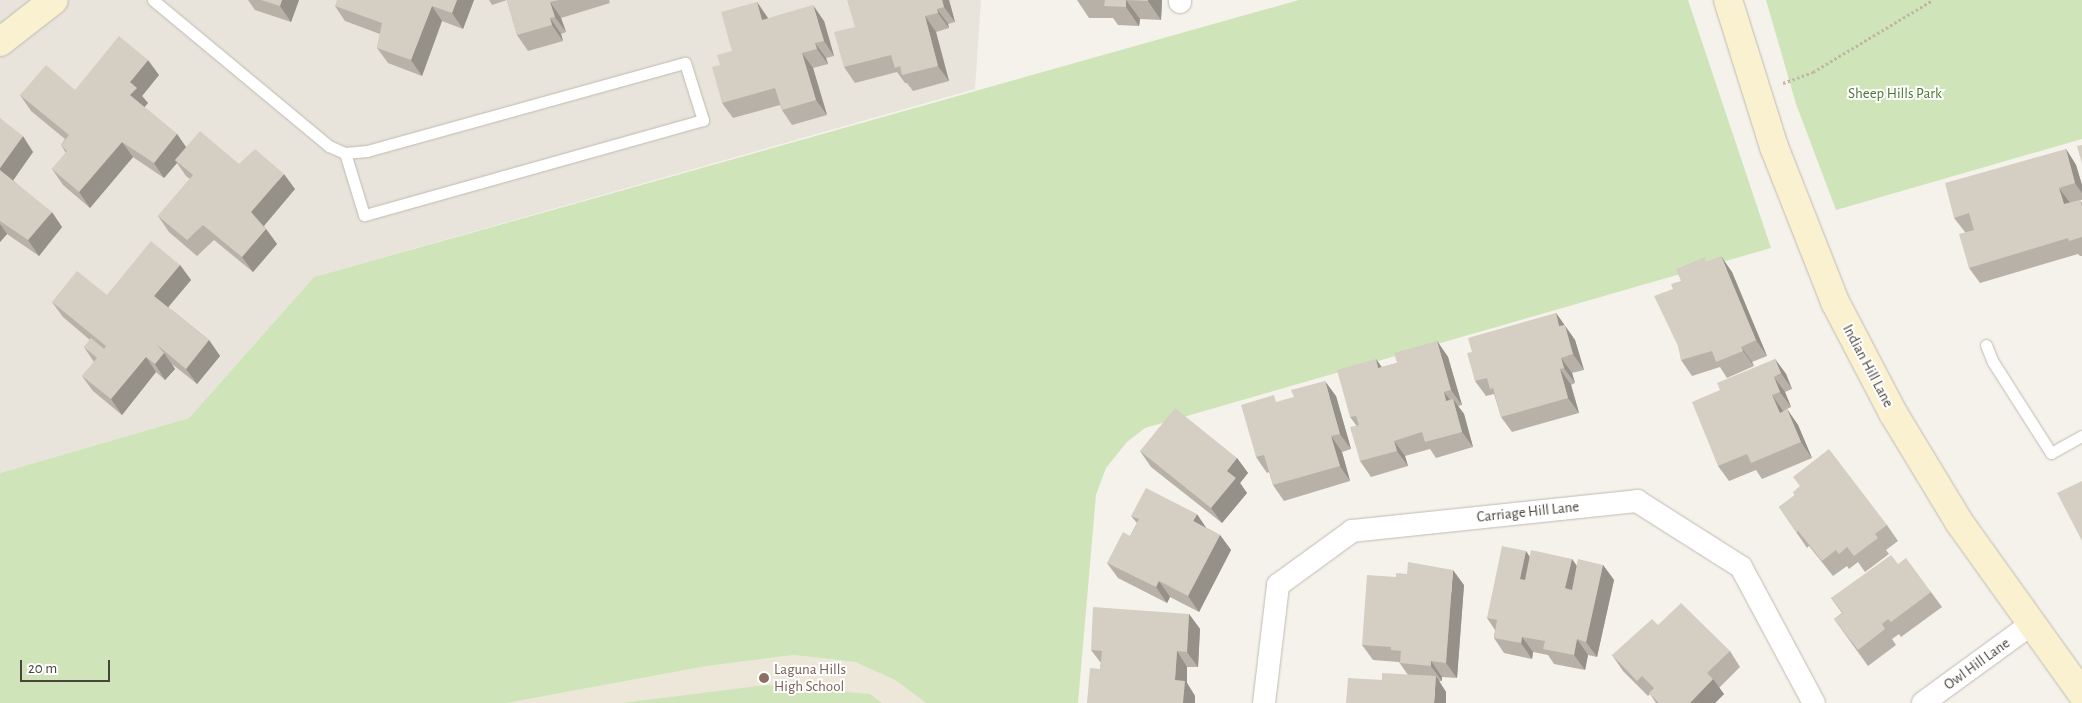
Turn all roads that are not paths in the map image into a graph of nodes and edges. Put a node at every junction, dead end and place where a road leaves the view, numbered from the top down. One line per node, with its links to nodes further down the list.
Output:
1 (54, 0): 4 (street)
2 (153, 0): 5 (lane)
3 (1728, 0): 8 (street, Indian Hill Lane)
4 (0, 42)
5 (345, 153): 5 (lane)
6 (1986, 345): 7 (lane)
7 (2082, 436)
8 (2030, 625): 9 (street, Indian Hill Lane); 12 (street, Owl Hill Lane)
9 (2082, 694)
10 (1264, 703): 11 (street, Carriage Hill Lane)
11 (1814, 703)
12 (1923, 703)

